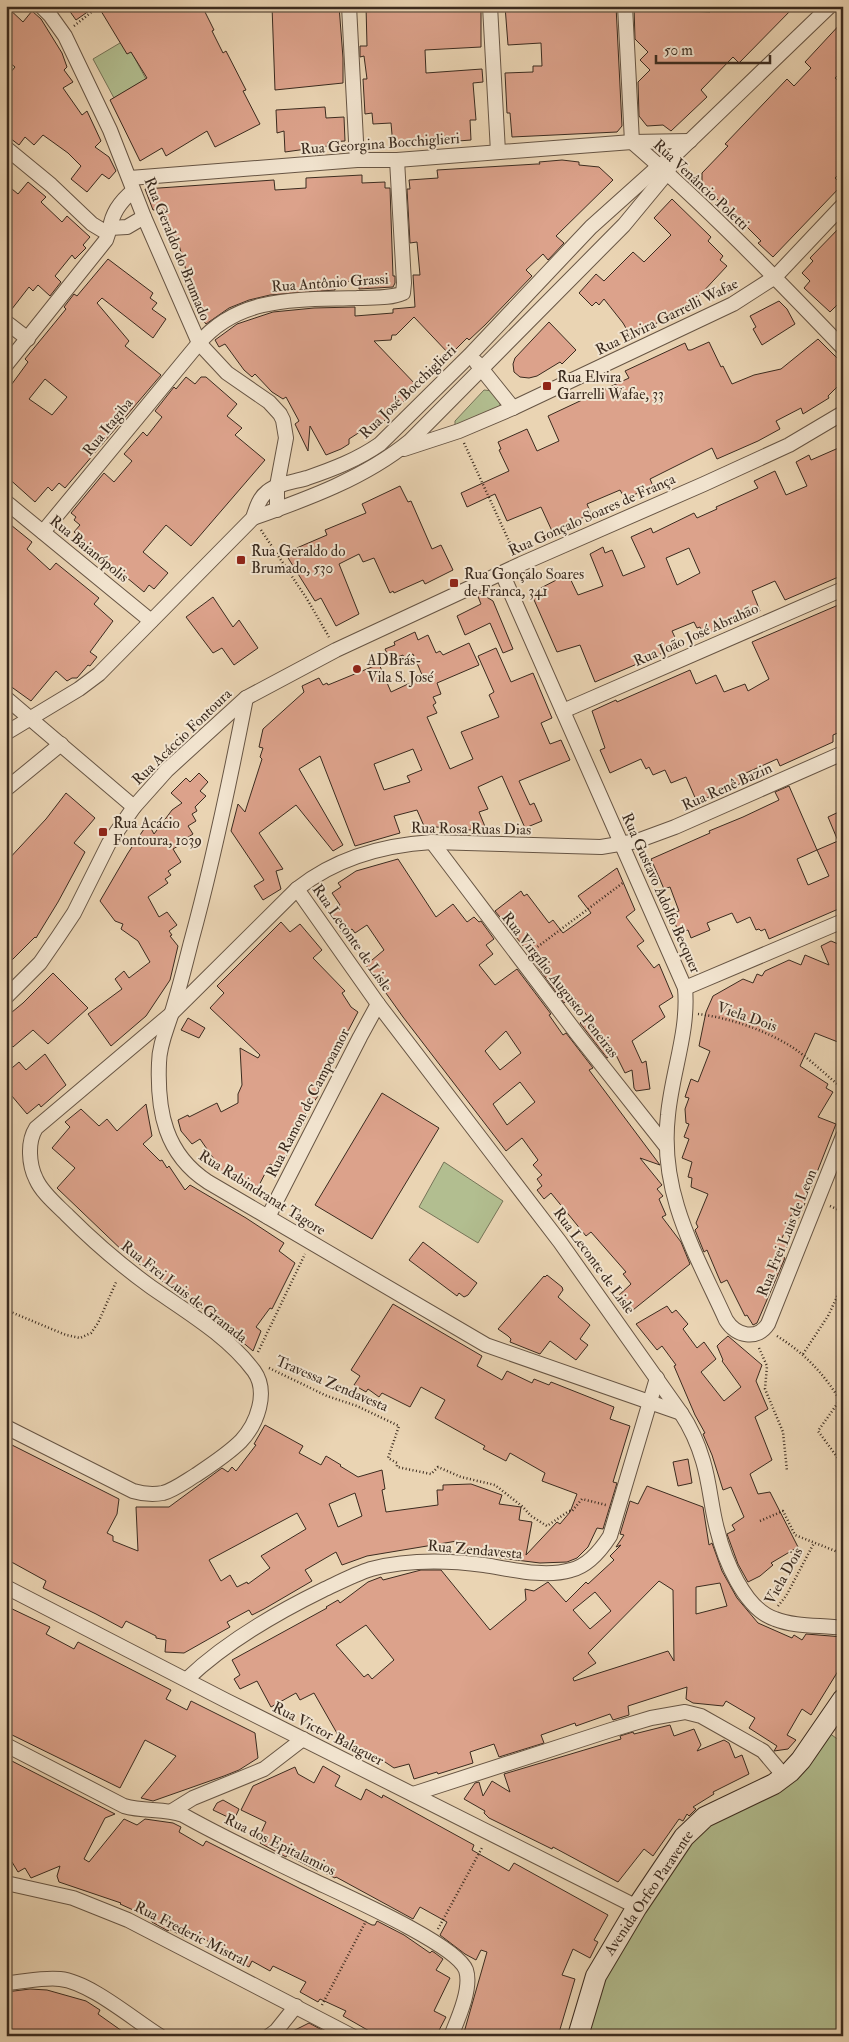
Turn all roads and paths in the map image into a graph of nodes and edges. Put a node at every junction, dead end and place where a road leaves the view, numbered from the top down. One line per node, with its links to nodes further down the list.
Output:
1 (41, 6): 7 (street, Rua Geraldo do Brumado)
2 (99, 6): 7 (path)
3 (349, 6): 12 (street)
4 (490, 6): 11 (street)
5 (625, 6): 9 (street, Rua Venâncio Poletti)
6 (826, 8): 8 (street)
7 (65, 36): 15 (street, Rua Geraldo do Brumado)
8 (690, 141): 9 (street, Rua Georgina Bocchiglieri); 14 (street)
9 (632, 142): 11 (street, Rua Georgina Bocchiglieri); 14 (street, Rua Venâncio Poletti)
10 (6, 148): 18 (street)
11 (498, 152): 13 (street, Rua Georgina Bocchiglieri)
12 (357, 160): 13 (street, Rua Georgina Bocchiglieri); 15 (street, Rua Georgina Bocchiglieri)
13 (397, 160): 22 (street, Rua Antônio Grassi)
14 (663, 169): 19 (street, Rua Venâncio Poletti); 24 (street, Rua José Bocchiglieri); 26 (street, Rua José Bocchiglieri)
15 (132, 184): 17 (street, Rua Geraldo do Brumado); 18 (street)
16 (843, 205): 19 (street, Rua Elvira Garrelli Wafae)
17 (144, 217): 18 (street); 22 (street, Rua Geraldo do Brumado)
18 (108, 230): 21 (street)
19 (774, 277): 23 (street, Rua Venâncio Poletti); 27 (street, Rua Elvira Garrelli Wafae)
20 (6, 322): 21 (street)
21 (28, 339): 25 (street)
22 (199, 343): 32 (street, Rua Geraldo do Brumado); 36 (street, Rua Itagiba)
23 (843, 348)
24 (470, 355): 26 (street); 30 (street, Rua José Bocchiglieri)
25 (6, 366)
26 (482, 368): 27 (street); 31 (street, Rua José Bocchiglieri)
27 (513, 408): 29 (street, Rua Elvira Garrelli Wafae)
28 (843, 413): 37 (street, Rua Gonçalo Soares de França)
29 (458, 431): 31 (street, Rua Elvira Garrelli Wafae); 37 (path)
30 (380, 444): 31 (street); 32 (street, Rua José Bocchiglieri)
31 (396, 452): 34 (street, Rua José Bocchiglieri)
32 (277, 486): 34 (street, Rua Geraldo do Brumado); 35 (street, Rua José Bocchiglieri)
33 (6, 502): 36 (street, Rua Baianópolis)
34 (276, 510): 35 (street, Rua José Bocchiglieri)
35 (252, 518): 40 (street); 41 (path)
36 (43, 532): 40 (street, Rua Baianópolis)
37 (520, 564): 38 (street, Rua Gonçalo Soares de França)
38 (502, 573): 41 (street, Rua Gonçalo Soares de França); 44 (street, Rua Gustavo Adolfo Becquer)
39 (843, 589): 44 (street, Rua João José Abrahão)
40 (151, 621): 45 (street)
41 (336, 650): 43 (street, Rua Gonçalo Soares de França)
42 (6, 698): 45 (street)
43 (246, 698): 50 (street, Rua Acáccio Fontoura); 61 (street, Rua Rabindranat Tagore)
44 (562, 711): 52 (street, Rua Gustavo Adolfo Becquer)
45 (30, 718): 46 (street); 47 (street)
46 (6, 733)
47 (61, 744): 49 (street); 50 (street)
48 (843, 753): 52 (street, Rua Renê Bazin)
49 (6, 789)
50 (134, 807): 58 (street, Rua Acáccio Fontoura)
51 (432, 842): 52 (street, Rua Rosa Ruas Dias); 54 (street, Rua Rosa Ruas Dias); 56 (street, Rua Virgílio Augusto Peneiras)
52 (622, 845): 53 (street, Rua Gustavo Adolfo Becquer)
53 (636, 874): 56 (path); 57 (street, Rua Gustavo Adolfo Becquer)
54 (298, 888): 59 (street, Rua Leconte de Lisle); 61 (street, Rua Rosa Ruas Dias)
55 (843, 921): 57 (street)
56 (520, 960): 64 (street, Rua Virgílio Augusto Peneiras)
57 (685, 988): 60 (street, Rua Gustavo Adolfo Becquer)
58 (6, 997)
59 (378, 1004): 65 (street, Rua Ramon de Campoamor); 73 (street, Rua Leconte de Lisle)
60 (686, 1012): 62 (path, Viela Dois); 64 (street, Rua Gustavo Adolfo Becquer)
61 (172, 1014): 65 (street, Rua Rabindranat Tagore); 67 (street, Rua Frei Luis de Granada)
62 (843, 1089)
63 (843, 1136): 70 (street, Rua Frei Luis de Leon)
64 (665, 1145): 70 (street, Rua Gustavo Adolfo Becquer)
65 (268, 1217): 66 (street, Rua Rabindranat Tagore)
66 (310, 1243): 72 (path); 75 (street, Rua Rabindranat Tagore)
67 (123, 1266): 69 (path); 72 (street, Rua Frei Luis de Granada)
68 (843, 1284): 71 (path)
69 (6, 1310)
70 (759, 1332): 71 (path); 80 (path)
71 (802, 1354): 74 (path)
72 (253, 1370): 78 (street, Rua Frei Luis de Granada); 81 (path, Travessa Zendavesta)
73 (657, 1378): 75 (street, Rua Zendavesta); 77 (street, Rua Leconte de Lisle)
74 (840, 1400): 76 (path); 79 (path)
75 (648, 1403): 77 (street); 81 (street, Rua Zendavesta)
76 (843, 1405)
77 (681, 1413): 86 (street, Rua Leconte de Lisle)
78 (6, 1426)
79 (843, 1465)
80 (787, 1471)
81 (619, 1508): 88 (street, Rua Zendavesta)
82 (760, 1521): 83 (path)
83 (814, 1543): 84 (path); 86 (path, Viela Dois)
84 (843, 1554)
85 (6, 1587): 88 (street, Rua Victor Balaguer)
86 (774, 1619): 87 (street, Rua Leconte de Lisle)
87 (843, 1628)
88 (187, 1679): 90 (street, Rua Victor Balaguer)
89 (843, 1699): 92 (main road, Avenida Orfeo Paravente)
90 (303, 1739): 93 (street, Rua Victor Balaguer); 94 (street)
91 (6, 1745): 94 (street, Rua dos Epitalamios)
92 (784, 1776): 93 (street); 97 (main road, Avenida Orfeo Paravente)
93 (412, 1794): 95 (street, Rua Victor Balaguer)
94 (172, 1811): 98 (street, Rua dos Epitalamios)
95 (490, 1834): 97 (street, Rua Victor Balaguer); 99 (path)
96 (6, 1883): 101 (street, Rua Frederic Mistral)
97 (637, 1907): 107 (main road, Avenida Orfeo Paravente)
98 (373, 1908): 99 (street, Rua dos Epitalamios); 102 (path)
99 (431, 1942): 106 (street, Rua dos Epitalamios)
100 (6, 1983): 103 (street)
101 (296, 2006): 102 (street, Rua Frederic Mistral); 104 (street)
102 (316, 2017): 105 (street, Rua Frederic Mistral)
103 (160, 2036)
104 (269, 2036)
105 (352, 2036)
106 (451, 2036)
107 (578, 2036)

